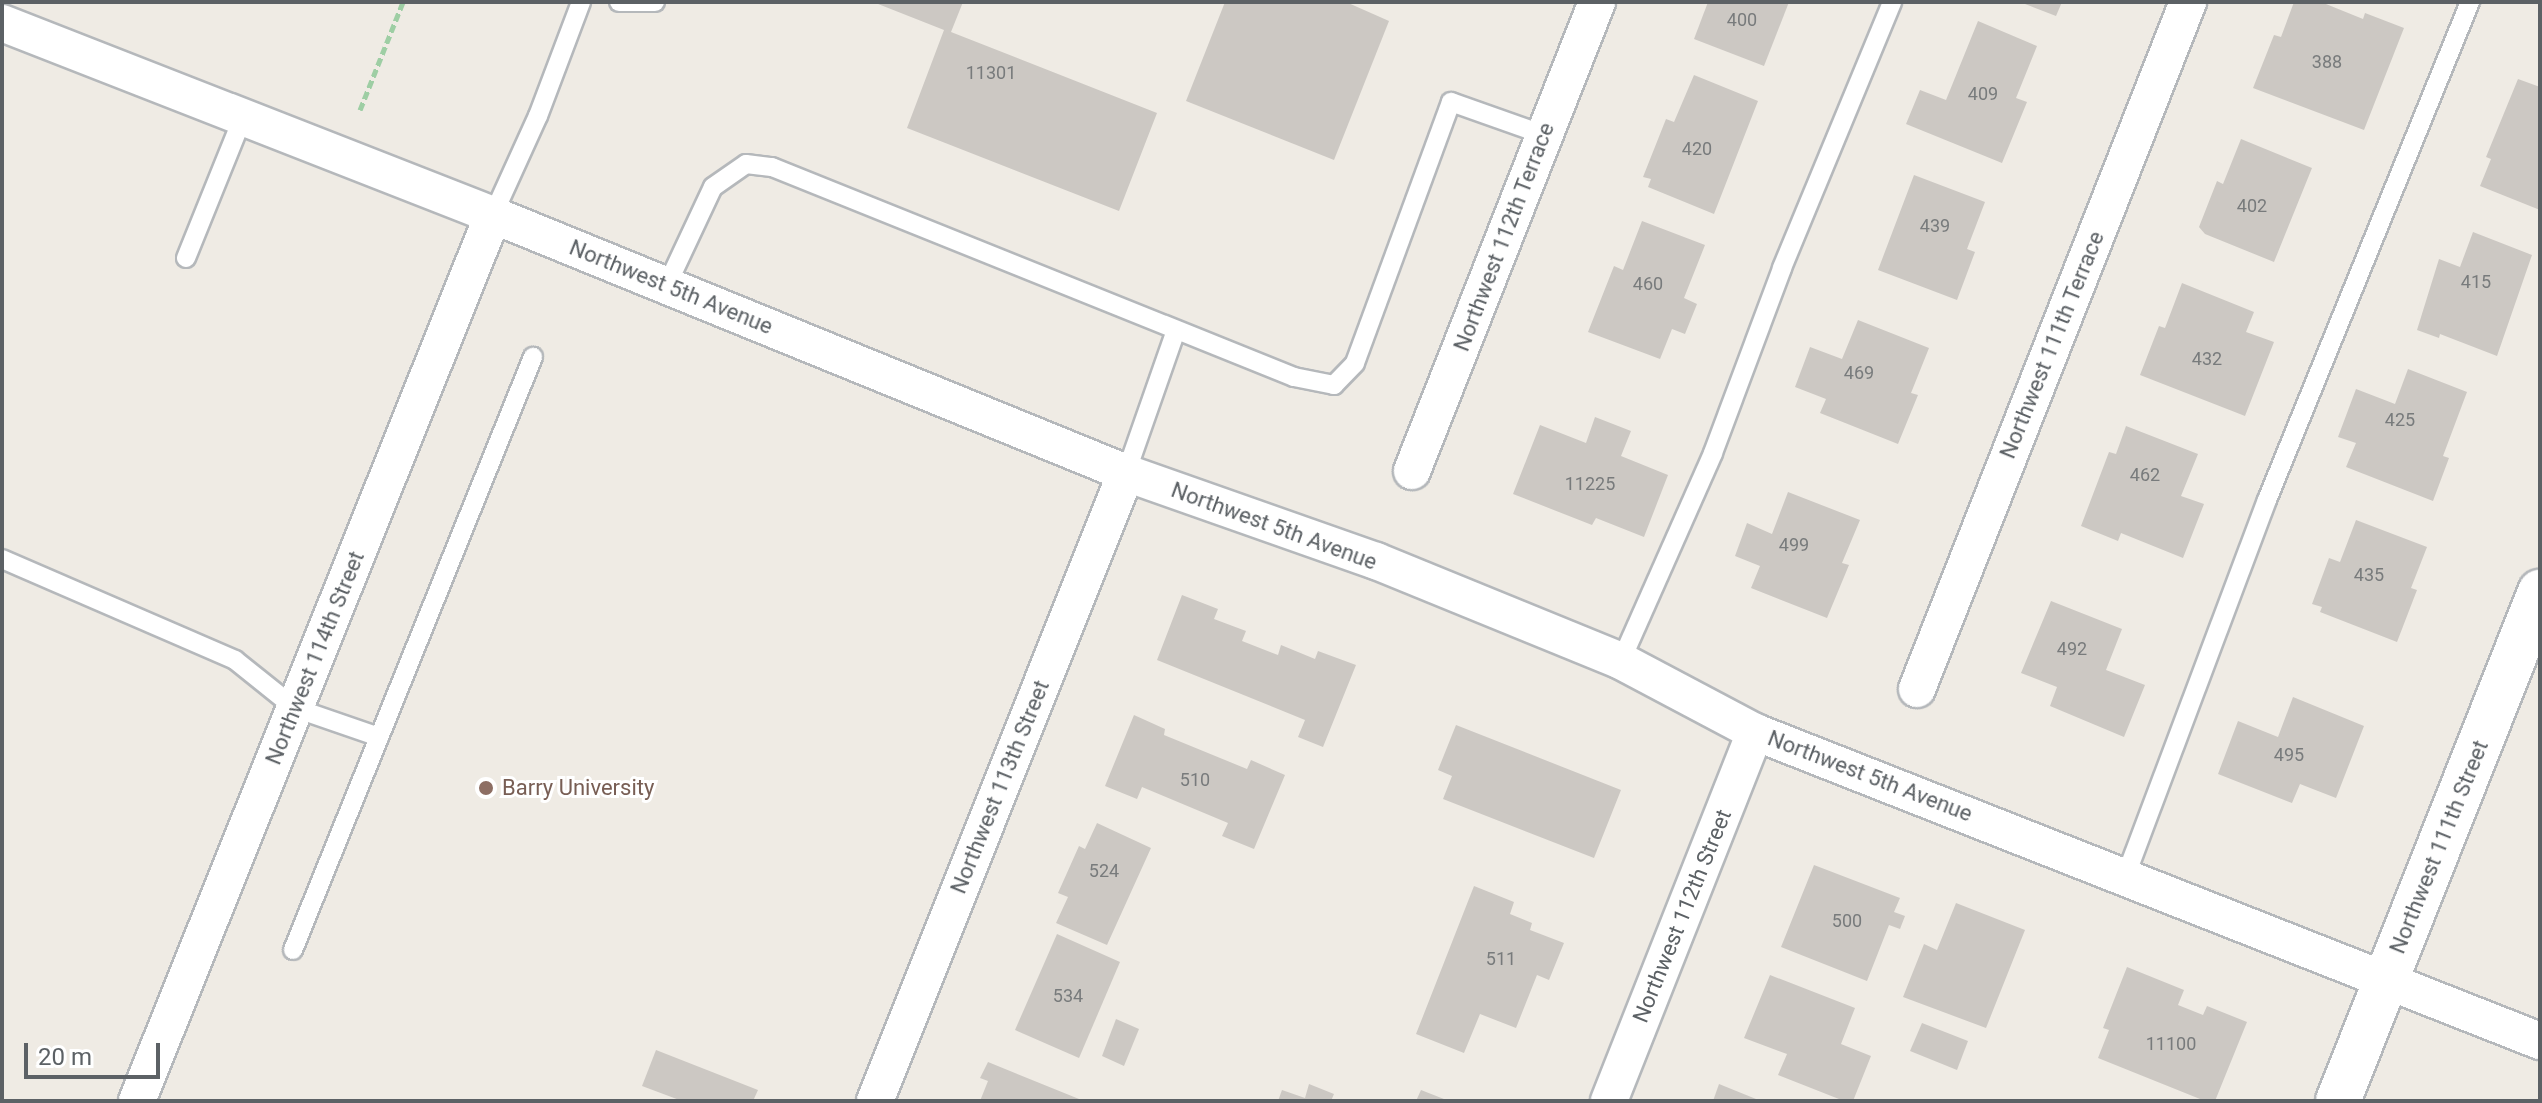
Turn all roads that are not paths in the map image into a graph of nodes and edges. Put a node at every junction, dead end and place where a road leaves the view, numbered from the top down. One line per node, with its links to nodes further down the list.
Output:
1 (581, 2): 11 (lane)
2 (619, 2): 3 (lane)
3 (655, 2)
4 (1597, 2): 10 (street, Northwest 112th Terrace)
5 (1892, 2): 20 (lane)
6 (2188, 2): 21 (street, Northwest 111th Terrace)
7 (2470, 2): 25 (lane)
8 (2, 23): 9 (street, Northwest 5th Avenue)
9 (243, 117): 11 (street, Northwest 5th Avenue); 12 (lane)
10 (1544, 135): 14 (lane); 16 (street, Northwest 112th Terrace)
11 (493, 215): 13 (street, Northwest 5th Avenue); 22 (street, Northwest 114th Street)
12 (186, 258)
13 (667, 285): 14 (lane); 17 (street, Northwest 5th Avenue)
14 (1176, 330): 17 (lane)
15 (533, 357): 24 (lane)
16 (1412, 471)
17 (1126, 473): 20 (street, Northwest 5th Avenue); 30 (street, Northwest 113th Street)
18 (2, 559): 22 (lane)
19 (2540, 592): 27 (street, Northwest 111th Street)
20 (1621, 661): 23 (street, Northwest 5th Avenue)
21 (1917, 689)
22 (295, 708): 24 (lane); 29 (street, Northwest 114th Street)
23 (1755, 732): 25 (street, Northwest 5th Avenue); 31 (street, Northwest 112th Street)
24 (379, 737): 26 (lane)
25 (2126, 875): 27 (street, Northwest 5th Avenue)
26 (293, 950)
27 (2387, 980): 28 (street, Northwest 5th Avenue); 32 (street, Northwest 111th Street)
28 (2540, 1041)
29 (137, 1101)
30 (875, 1101)
31 (1609, 1101)
32 (2338, 1101)

